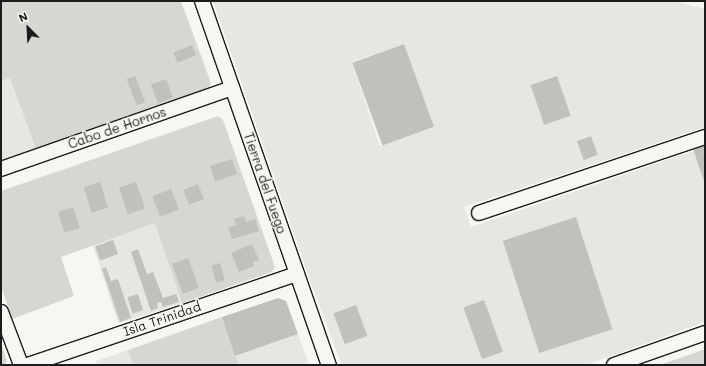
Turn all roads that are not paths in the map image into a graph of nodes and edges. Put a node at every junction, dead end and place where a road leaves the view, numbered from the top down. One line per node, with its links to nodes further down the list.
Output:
1 (202, 1): 2 (street, Tierra del Fuego)
2 (232, 88): 4 (street, Cabo de Hornos); 6 (street, Tierra del Fuego)
3 (705, 137): 5 (street)
4 (1, 169)
5 (479, 213)
6 (297, 274): 10 (street, Isla Trinidad); 11 (street, Tierra del Fuego)
7 (1, 312): 9 (street)
8 (705, 333): 12 (street)
9 (21, 365)
10 (28, 365)
11 (329, 365)
12 (614, 365)

